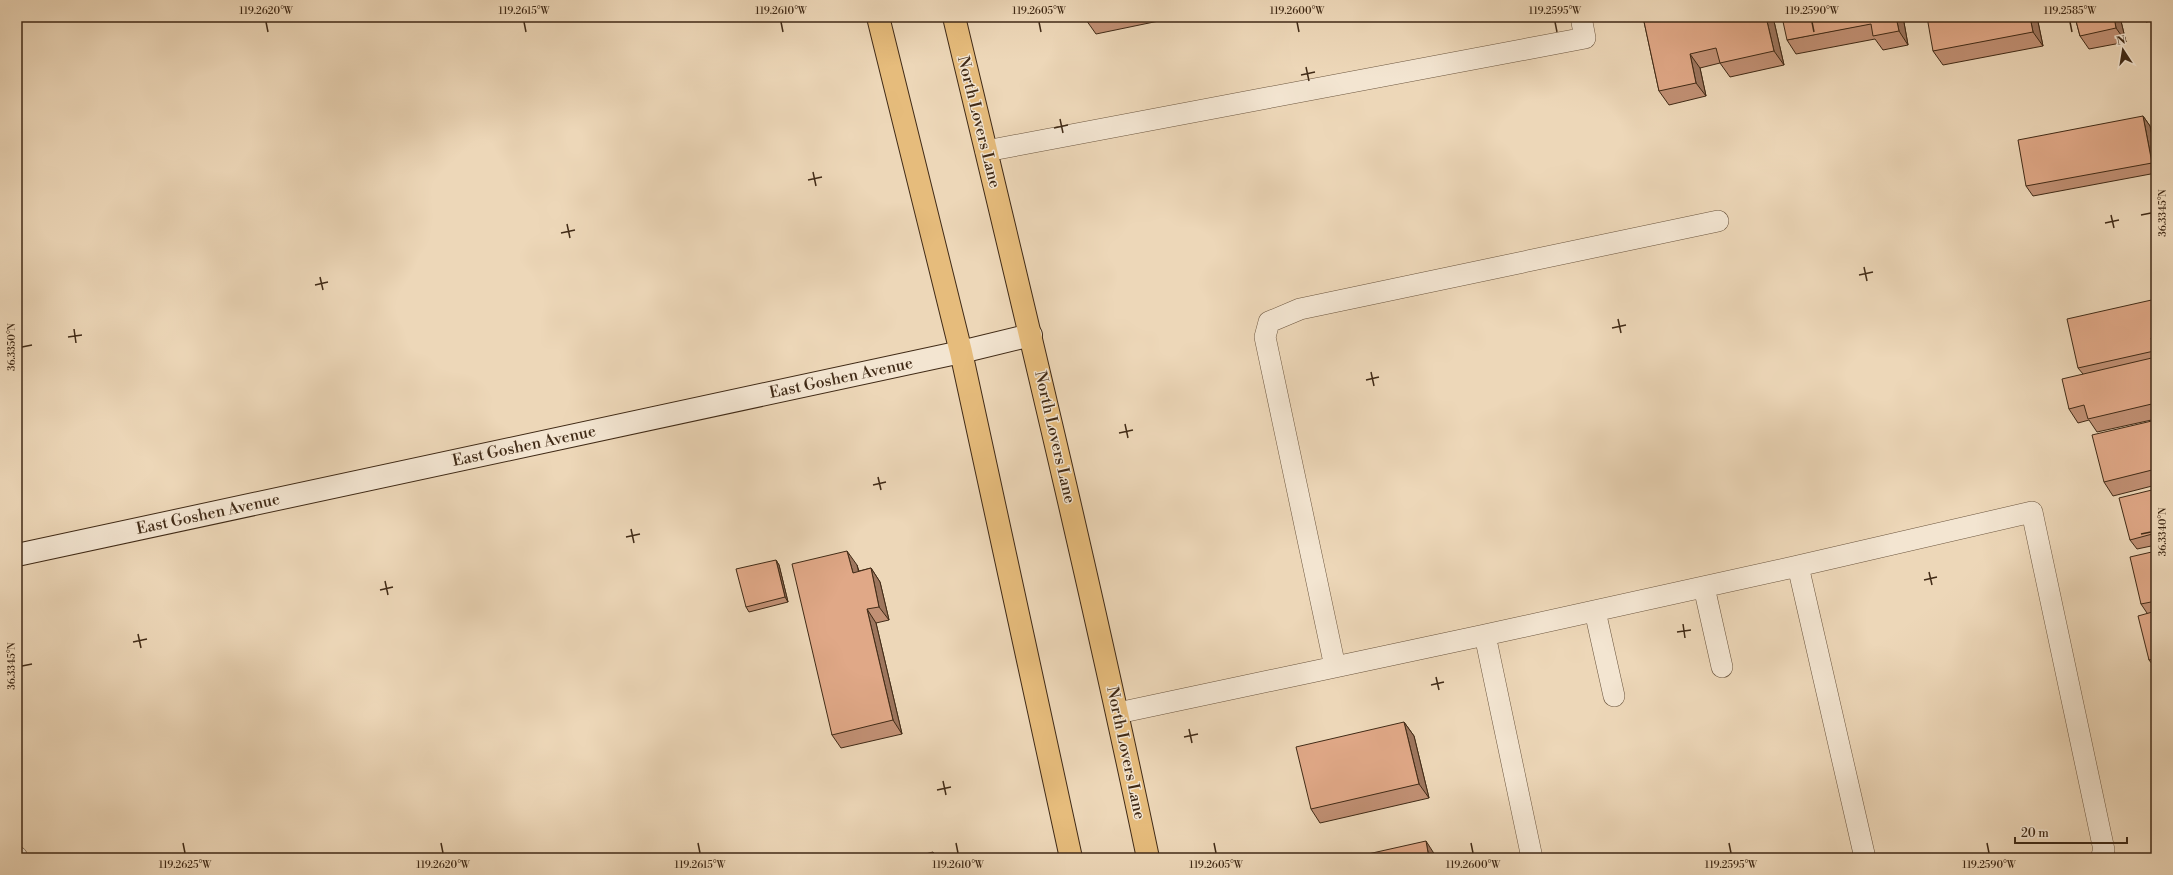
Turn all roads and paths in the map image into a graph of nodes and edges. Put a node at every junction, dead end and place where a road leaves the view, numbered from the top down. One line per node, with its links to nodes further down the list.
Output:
1 (878, 17): 7 (main road)
2 (954, 17): 4 (main road, North Lovers Lane)
3 (1581, 17): 4 (lane)
4 (986, 151): 6 (main road, North Lovers Lane)
5 (1718, 221): 13 (lane)
6 (1032, 335): 7 (street, East Goshen Avenue); 16 (main road, North Lovers Lane)
7 (961, 352): 8 (street, East Goshen Avenue); 17 (main road)
8 (17, 555)
9 (1798, 566): 10 (lane); 20 (lane); 21 (lane)
10 (1704, 587): 11 (lane); 14 (lane)
11 (1595, 611): 12 (lane); 15 (lane)
12 (1485, 635): 13 (lane); 19 (lane)
13 (1335, 667): 16 (lane)
14 (1722, 667)
15 (1614, 696)
16 (1118, 713): 18 (main road, North Lovers Lane)
17 (1071, 858)
18 (1148, 858)
19 (1532, 858)
20 (1865, 858)
21 (2101, 858)

